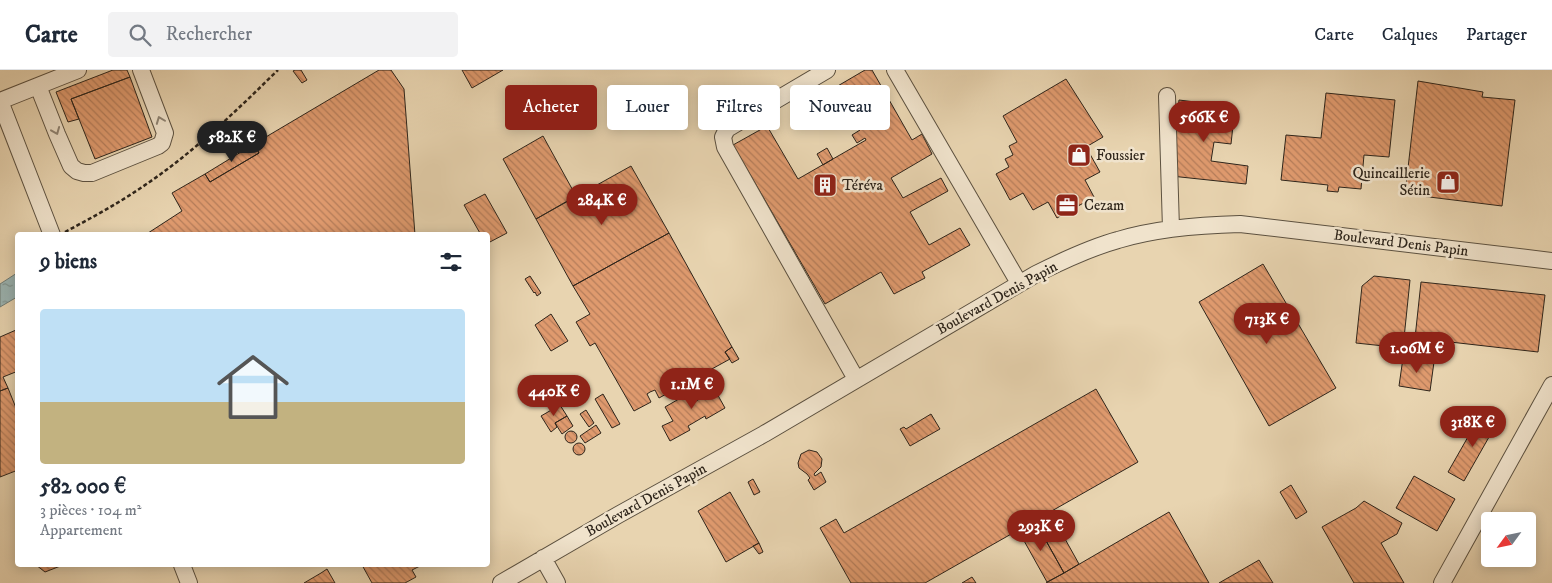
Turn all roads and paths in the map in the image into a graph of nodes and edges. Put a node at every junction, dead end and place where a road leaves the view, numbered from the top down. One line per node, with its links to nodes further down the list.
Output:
1 (78, 70): 6 (street)
2 (141, 70): 6 (street, one-way to 2)
3 (278, 70): 11 (path)
4 (827, 70): 14 (street)
5 (895, 70): 13 (street)
6 (38, 86): 8 (street)
7 (1167, 96): 9 (street)
8 (0, 101): 10 (street)
9 (1171, 229): 12 (street, Boulevard Denis Papin); 13 (street, Boulevard Denis Papin)
10 (51, 232)
11 (64, 232)
12 (1552, 261)
13 (1019, 283): 14 (street, Boulevard Denis Papin)
14 (856, 379): 16 (street, Boulevard Denis Papin)
15 (1552, 385): 21 (street)
16 (543, 558): 19 (street, Boulevard Denis Papin); 20 (street)
17 (183, 567): 18 (street)
18 (189, 583)
19 (501, 583)
20 (557, 583)
21 (1442, 583)

